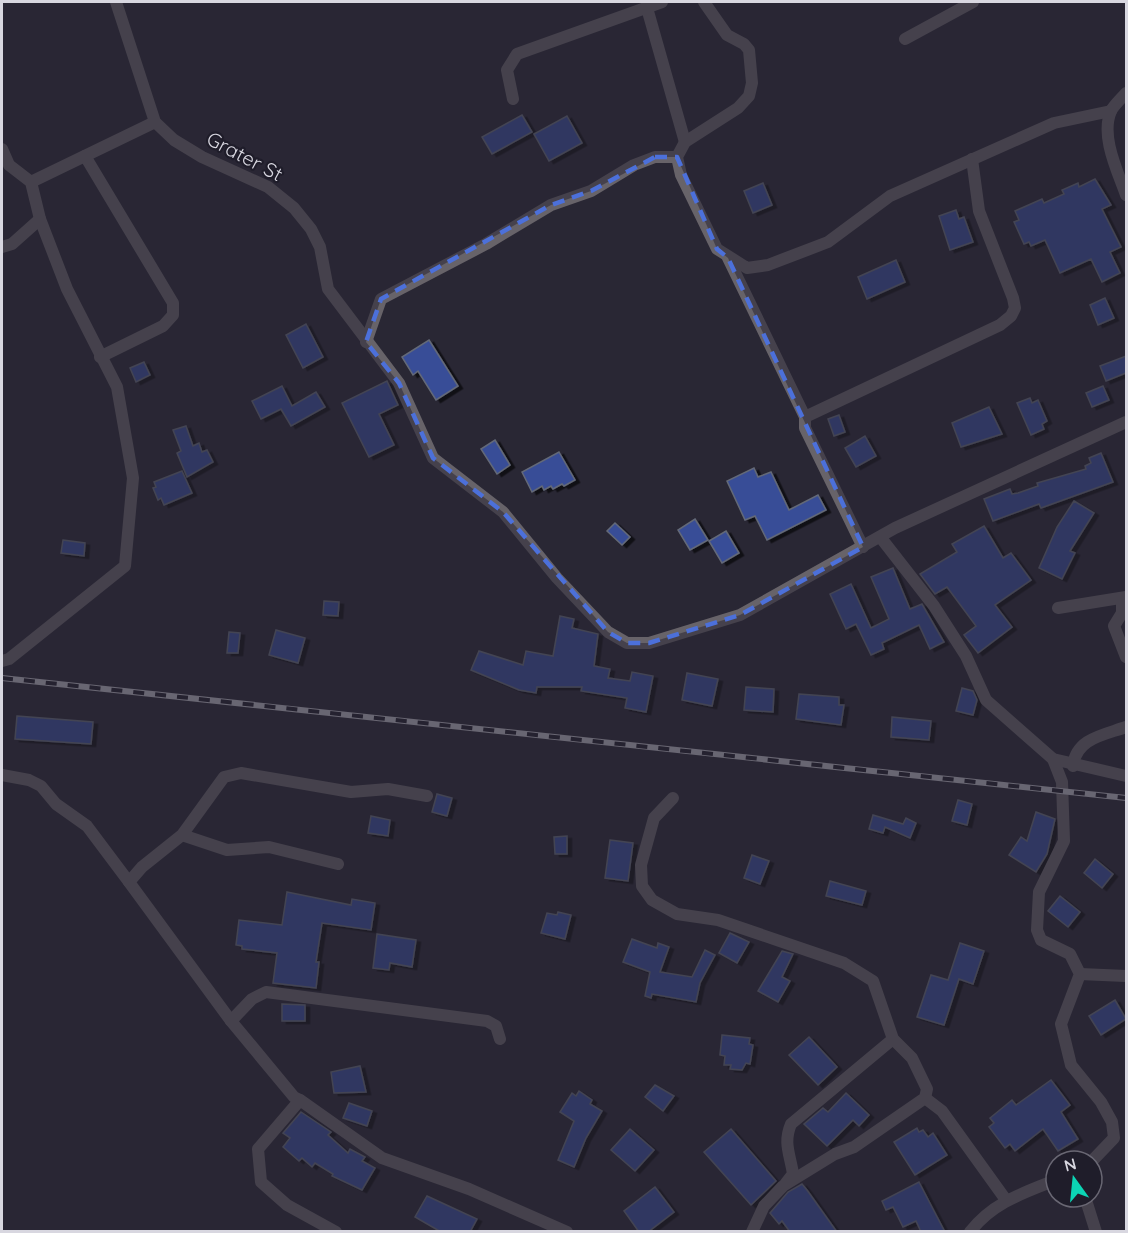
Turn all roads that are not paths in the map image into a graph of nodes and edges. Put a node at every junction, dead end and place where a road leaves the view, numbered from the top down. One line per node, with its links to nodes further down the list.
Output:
1 (116, 2): 10 (street)
2 (662, 2): 5 (street)
3 (704, 2): 11 (street)
4 (973, 2): 6 (street)
5 (647, 8): 8 (street); 11 (street)
6 (905, 39)
7 (1126, 93): 9 (street)
8 (513, 99)
9 (1111, 111): 15 (street); 17 (street)
10 (154, 122): 13 (street); 21 (street, Grater St)
11 (685, 142): 14 (street)
12 (2, 148): 16 (street)
13 (85, 156): 16 (street); 22 (street)
14 (677, 158): 20 (street); 21 (street)
15 (972, 159): 20 (street); 23 (street)
16 (31, 182): 18 (street)
17 (1126, 195)
18 (40, 219): 19 (street); 22 (street)
19 (2, 247)
20 (728, 258): 23 (street)
21 (366, 342): 26 (street, Grater St)
22 (100, 357): 30 (street)
23 (806, 417): 26 (street)
24 (1126, 422): 25 (street, Grater St)
25 (881, 538): 26 (street, Grater St); 32 (street)
26 (863, 547)
27 (1124, 598): 28 (street); 29 (street)
28 (1058, 608)
29 (1126, 657)
30 (2, 661)
31 (1126, 727): 33 (street)
32 (1053, 759): 33 (street); 41 (street)
33 (1073, 766): 35 (street)
34 (2, 775): 40 (street)
35 (1126, 776)
36 (427, 796): 38 (street)
37 (673, 798): 45 (street)
38 (183, 835): 39 (street); 40 (street)
39 (338, 864)
40 (129, 882): 43 (street)
41 (1080, 974): 42 (street); 49 (street)
42 (1126, 976)
43 (231, 1021): 44 (street); 47 (street)
44 (500, 1039)
45 (893, 1040): 46 (street); 52 (street)
46 (925, 1098): 52 (street); 53 (street)
47 (300, 1100): 55 (street); 56 (street)
48 (1126, 1130): 49 (street)
49 (1114, 1138): 50 (street)
50 (1103, 1149)
51 (1044, 1185): 53 (street)
52 (783, 1186): 57 (street)
53 (1006, 1200): 58 (street)
54 (1089, 1209): 59 (street)
55 (336, 1232)
56 (567, 1232)
57 (752, 1232)
58 (970, 1232)
59 (1096, 1232)

